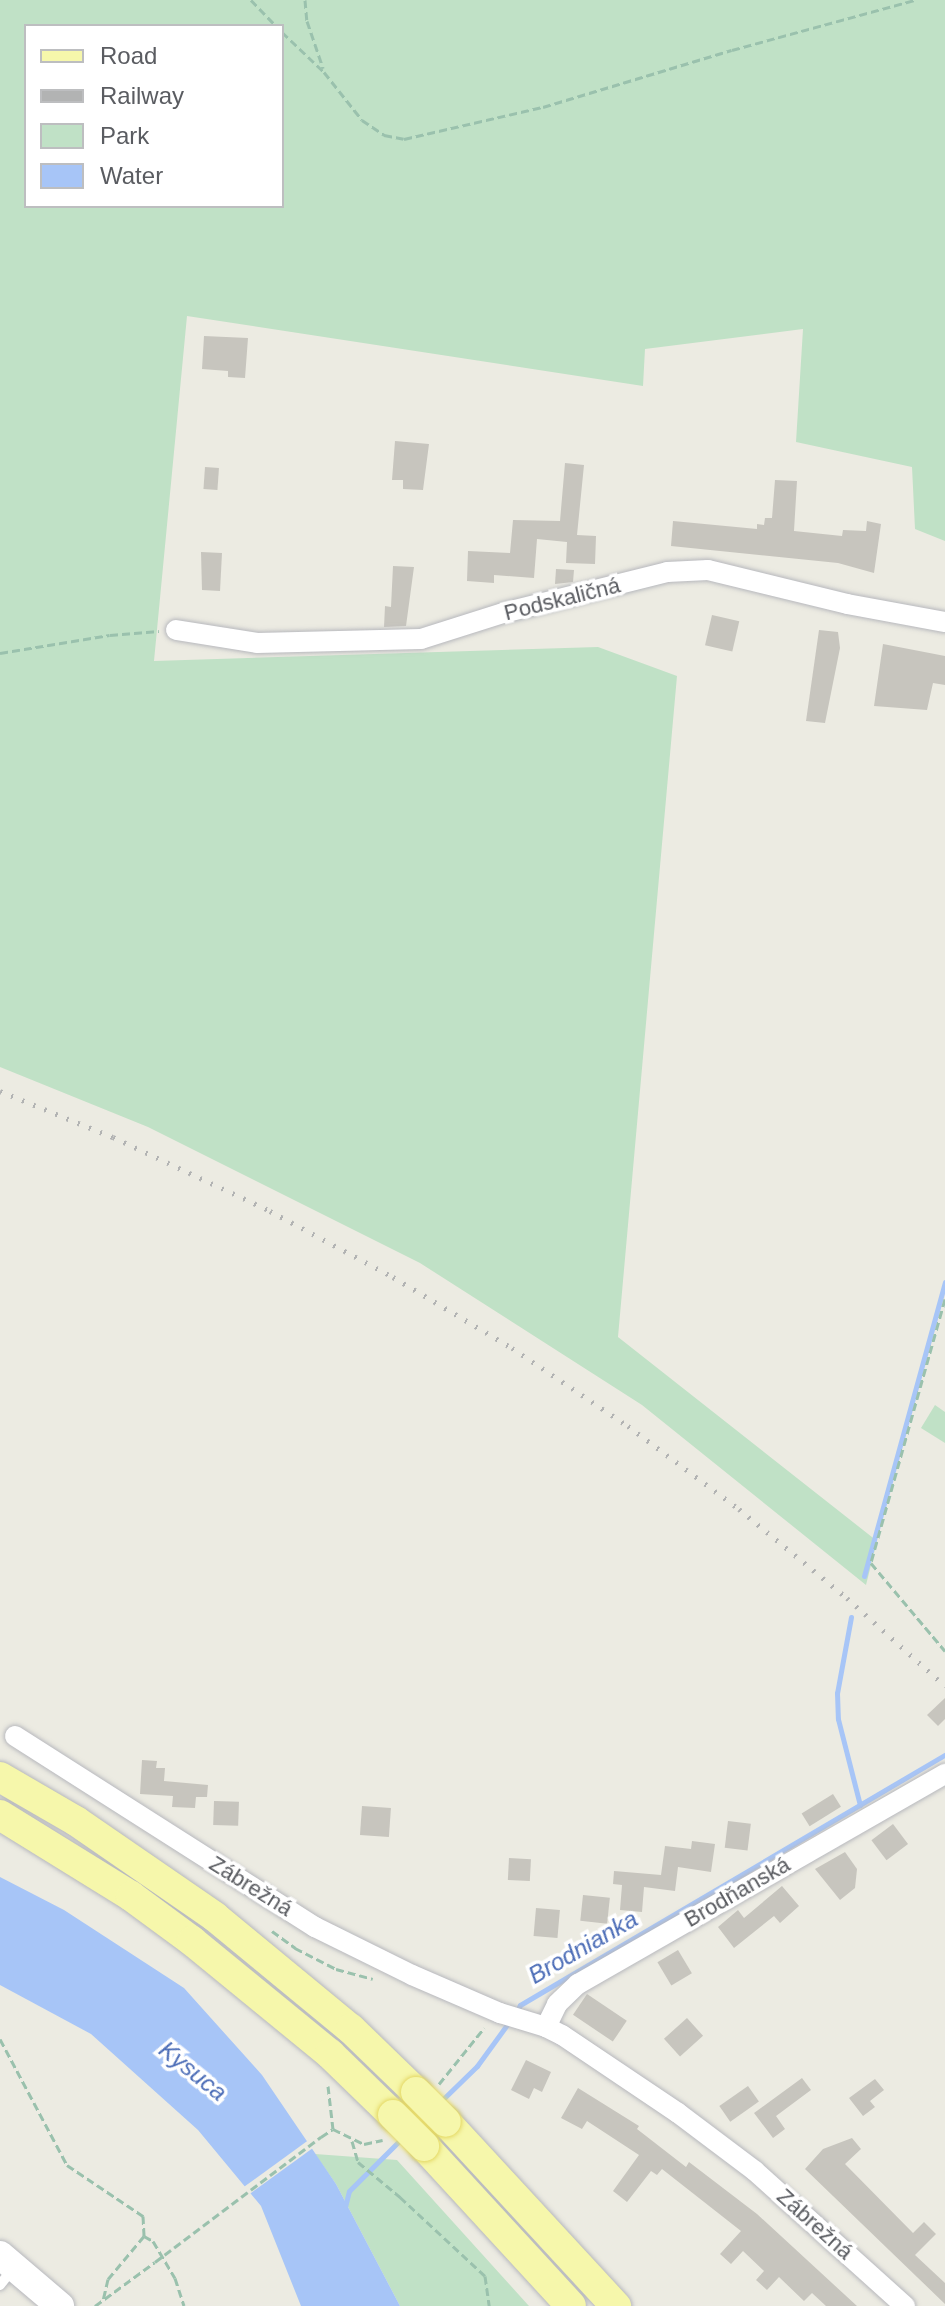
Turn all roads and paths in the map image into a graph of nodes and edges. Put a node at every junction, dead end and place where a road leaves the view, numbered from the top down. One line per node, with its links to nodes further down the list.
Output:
1 (251, 0): 4 (path)
2 (305, 0): 6 (path)
3 (915, 0): 6 (path)
4 (274, 24)
5 (284, 34): 6 (path)
6 (324, 72)
7 (945, 622): 8 (street, Podskaličná)
8 (176, 630): 9 (path)
9 (0, 653)
10 (945, 1299): 11 (path)
11 (945, 1651)
12 (15, 1736): 17 (street, Zábrežná)
13 (945, 1774): 18 (street, Brodňanská)
14 (0, 1777): 32 (main road, bridge)
15 (0, 1815): 31 (main road, bridge)
16 (263, 1924): 17 (path)
17 (412, 1975): 18 (street, Zábrežná)
18 (546, 2027): 33 (street, Zábrežná)
19 (0, 2039): 24 (path)
20 (318, 2077): 21 (path)
21 (333, 2129)
22 (321, 2137): 26 (path, bridge)
23 (352, 2141): 30 (path)
24 (144, 2236): 26 (path); 29 (path)
25 (5, 2269): 27 (street)
26 (103, 2300): 28 (path)
27 (60, 2306)
28 (95, 2306)
29 (184, 2306)
30 (489, 2306)
31 (571, 2306)
32 (616, 2306)
33 (905, 2306)

